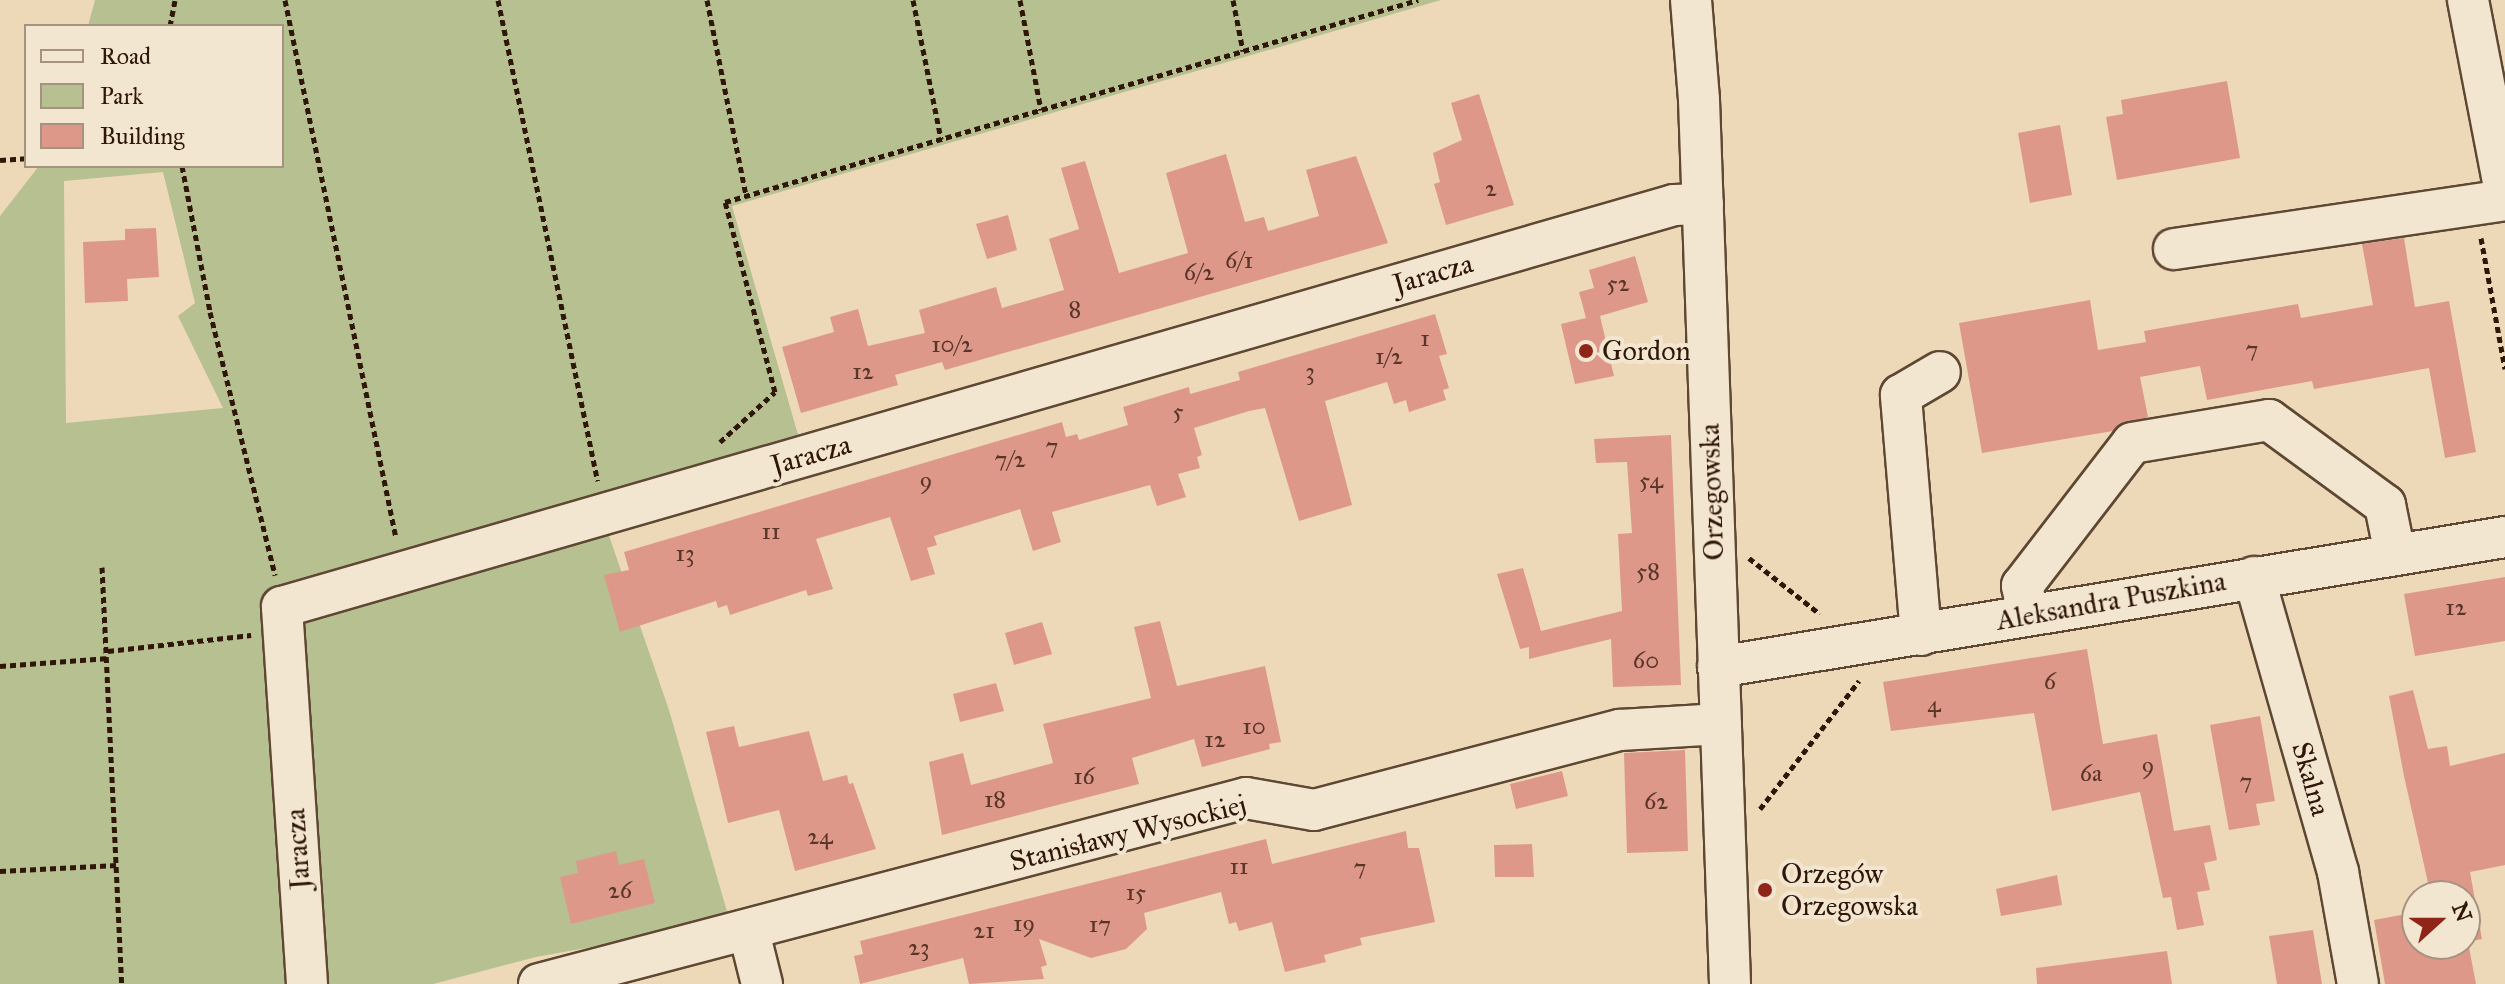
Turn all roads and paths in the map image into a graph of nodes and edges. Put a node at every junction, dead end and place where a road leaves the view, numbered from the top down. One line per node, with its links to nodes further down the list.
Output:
1 (175, 0): 11 (path)
2 (285, 0): 27 (path)
3 (498, 0): 25 (path)
4 (707, 0): 18 (path)
5 (913, 0): 14 (path)
6 (1020, 0): 13 (path)
7 (1233, 0): 12 (path)
8 (1418, 0): 12 (path)
9 (1691, 0): 20 (street, Orzegowska)
10 (2468, 0): 19 (street)
11 (170, 24)
12 (1243, 51): 13 (path)
13 (1041, 110): 14 (path)
14 (941, 139): 18 (path)
15 (24, 158): 16 (path)
16 (0, 160)
17 (182, 168): 34 (path)
18 (746, 196): 24 (path)
19 (2495, 199): 21 (street); 22 (path)
20 (1703, 204): 24 (street, Jaracza); 38 (street, Orzegowska)
21 (2174, 249)
22 (2505, 369)
23 (1940, 372): 35 (street)
24 (718, 482): 34 (street, Jaracza)
25 (600, 489)
26 (2505, 537): 29 (street, Aleksandra Puszkina)
27 (398, 546)
28 (1739, 550): 33 (path)
29 (2395, 554): 31 (street, Aleksandra Puszkina); 32 (street)
30 (102, 567): 36 (path)
31 (2254, 577): 32 (street, Aleksandra Puszkina); 50 (street, Skalna)
32 (2028, 614): 35 (street, Aleksandra Puszkina)
33 (1824, 617)
34 (283, 619): 36 (path); 46 (street, Jaracza)
35 (1921, 635): 38 (street, Aleksandra Puszkina)
36 (108, 654): 37 (path); 42 (path)
37 (0, 666)
38 (1718, 667): 40 (street, Orzegowska)
39 (1864, 674): 41 (path)
40 (1721, 724): 44 (street, Stanisławy Wysockiej); 49 (street, Orzegowska)
41 (1758, 812)
42 (117, 865): 43 (path); 45 (path)
43 (0, 871)
44 (749, 932): 47 (street, Stanisławy Wysockiej); 48 (street)
45 (122, 984)
46 (307, 984)
47 (539, 984)
48 (762, 984)
49 (1730, 984)
50 (2358, 984)

